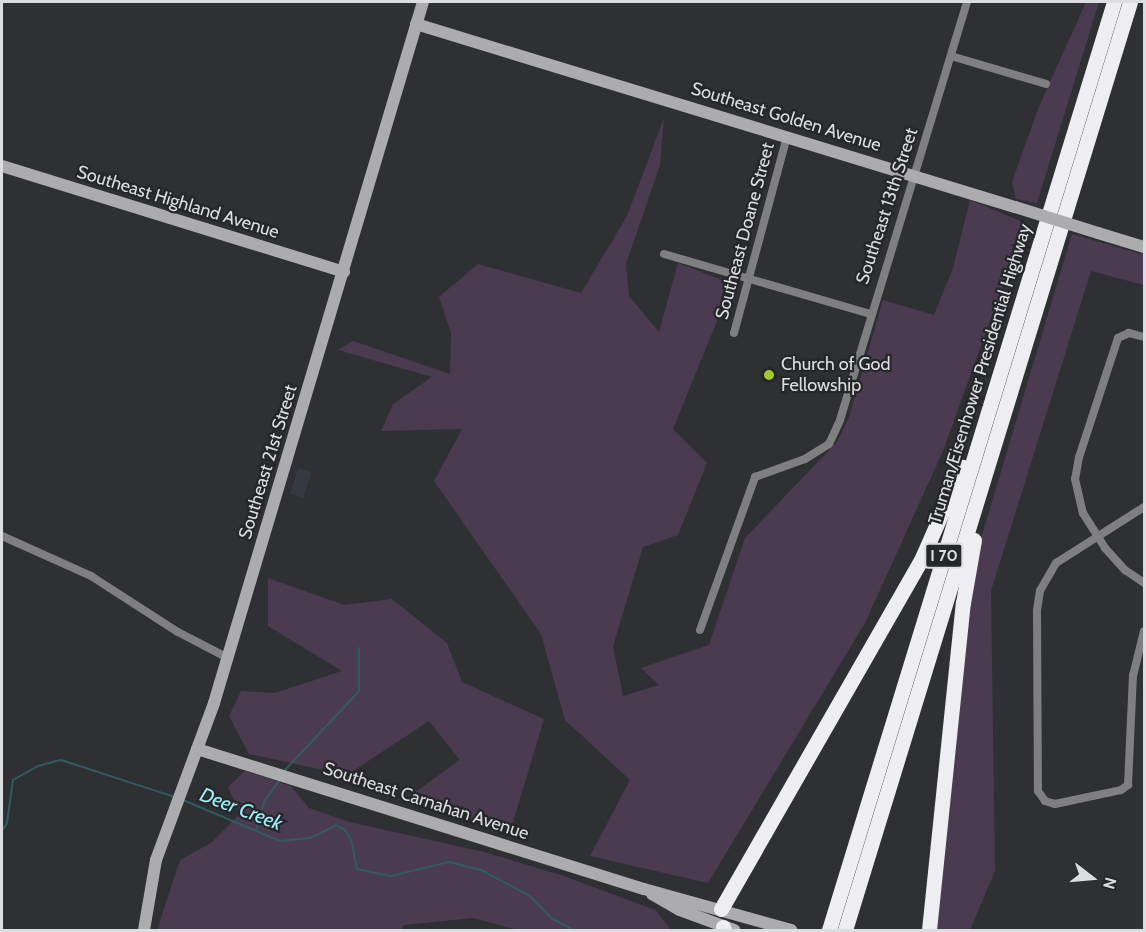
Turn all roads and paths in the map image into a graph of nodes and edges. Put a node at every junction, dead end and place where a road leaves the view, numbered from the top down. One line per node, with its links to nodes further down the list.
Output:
1 (423, 2): 4 (street, Southeast 21st Street)
2 (967, 2): 5 (street, Southeast 13th Street)
3 (1126, 3): 17 (highway, Truman/Eisenhower Presidential Highway / I 70); 18 (highway, Truman/Eisenhower Presidential Highway / I 70)
4 (416, 24): 7 (street, Southeast Golden Avenue); 12 (street, Southeast 21st Street)
5 (951, 56): 6 (street); 9 (street, Southeast 13th Street)
6 (1046, 84)
7 (787, 137): 9 (street, Southeast Golden Avenue); 13 (street, Southeast Doane Street)
8 (2, 166): 12 (street, Southeast Highland Avenue)
9 (914, 176): 10 (street, Southeast Golden Avenue, bridge); 14 (street, Southeast 13th Street)
10 (1144, 247)
11 (664, 254): 13 (street)
12 (344, 272): 25 (street, Southeast 21st Street)
13 (750, 276): 14 (street); 15 (street, Southeast Doane Street)
14 (870, 314): 23 (street, Southeast 13th Street)
15 (734, 333)
16 (1144, 337): 21 (street)
17 (1010, 342): 28 (highway); 29 (highway, Truman/Eisenhower Presidential Highway / I 70)
18 (996, 440): 29 (highway, Truman/Eisenhower Presidential Highway / I 70); 33 (highway)
19 (1144, 507): 21 (street)
20 (2, 536): 25 (street)
21 (1098, 536): 22 (street); 24 (street)
22 (1144, 583)
23 (700, 630)
24 (1144, 631)
25 (228, 658): 26 (street, Southeast 21st Street)
26 (197, 748): 27 (street, Southeast Carnahan Avenue); 31 (street, Southeast 21st Street)
27 (644, 889): 28 (street, Southeast Carnahan Avenue); 30 (street, Southeast Carnahan Avenue)
28 (721, 909): 30 (street); 32 (street, Southeast Carnahan Avenue)
29 (839, 925)
30 (727, 929)
31 (144, 930)
32 (791, 930)
33 (929, 930)

